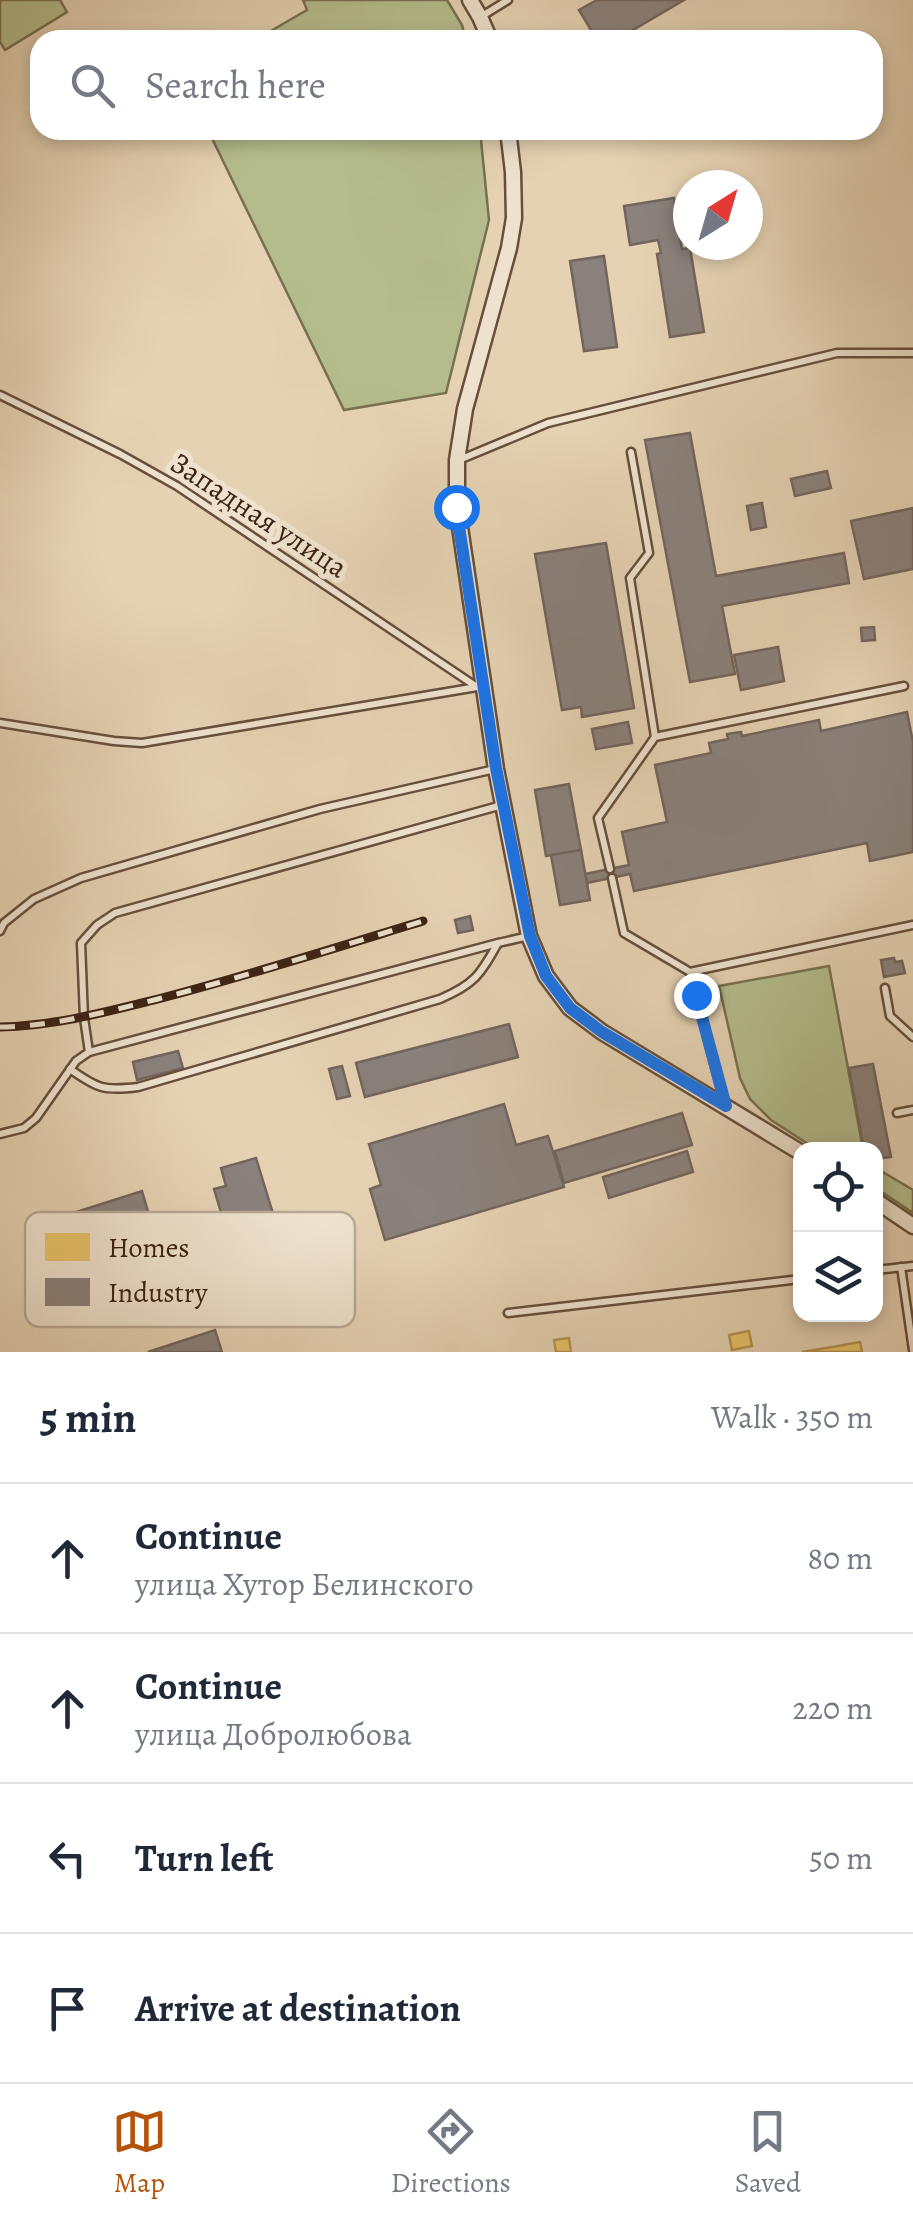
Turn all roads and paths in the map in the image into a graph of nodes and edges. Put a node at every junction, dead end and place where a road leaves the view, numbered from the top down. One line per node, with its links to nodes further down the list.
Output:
1 (470, 0): 3 (street)
2 (508, 0): 3 (lane)
3 (480, 17): 4 (street)
4 (486, 30)
5 (509, 140): 9 (street)
6 (913, 353): 9 (lane)
7 (0, 395): 10 (lane, Западная улица)
8 (630, 452): 13 (lane)
9 (457, 460): 10 (street)
10 (480, 686): 12 (lane); 14 (street)
11 (904, 686): 13 (lane)
12 (0, 724)
13 (656, 736): 20 (lane)
14 (496, 768): 15 (street); 17 (lane)
15 (503, 805): 18 (street); 23 (lane)
16 (913, 925): 20 (lane)
17 (0, 931)
18 (530, 936): 19 (lane); 25 (street)
19 (498, 943): 23 (lane); 24 (lane)
20 (690, 972): 25 (lane)
21 (884, 988): 22 (lane)
22 (913, 1037)
23 (89, 1052): 24 (lane)
24 (70, 1070): 28 (lane)
25 (726, 1106): 29 (street)
26 (913, 1110): 27 (lane)
27 (897, 1113)
28 (0, 1134)
29 (793, 1148)
30 (883, 1206): 31 (street)
31 (913, 1226)
32 (913, 1266): 33 (lane)
33 (901, 1267): 34 (lane); 37 (lane)
34 (883, 1269)
35 (793, 1280): 36 (lane)
36 (508, 1313)
37 (913, 1350)

